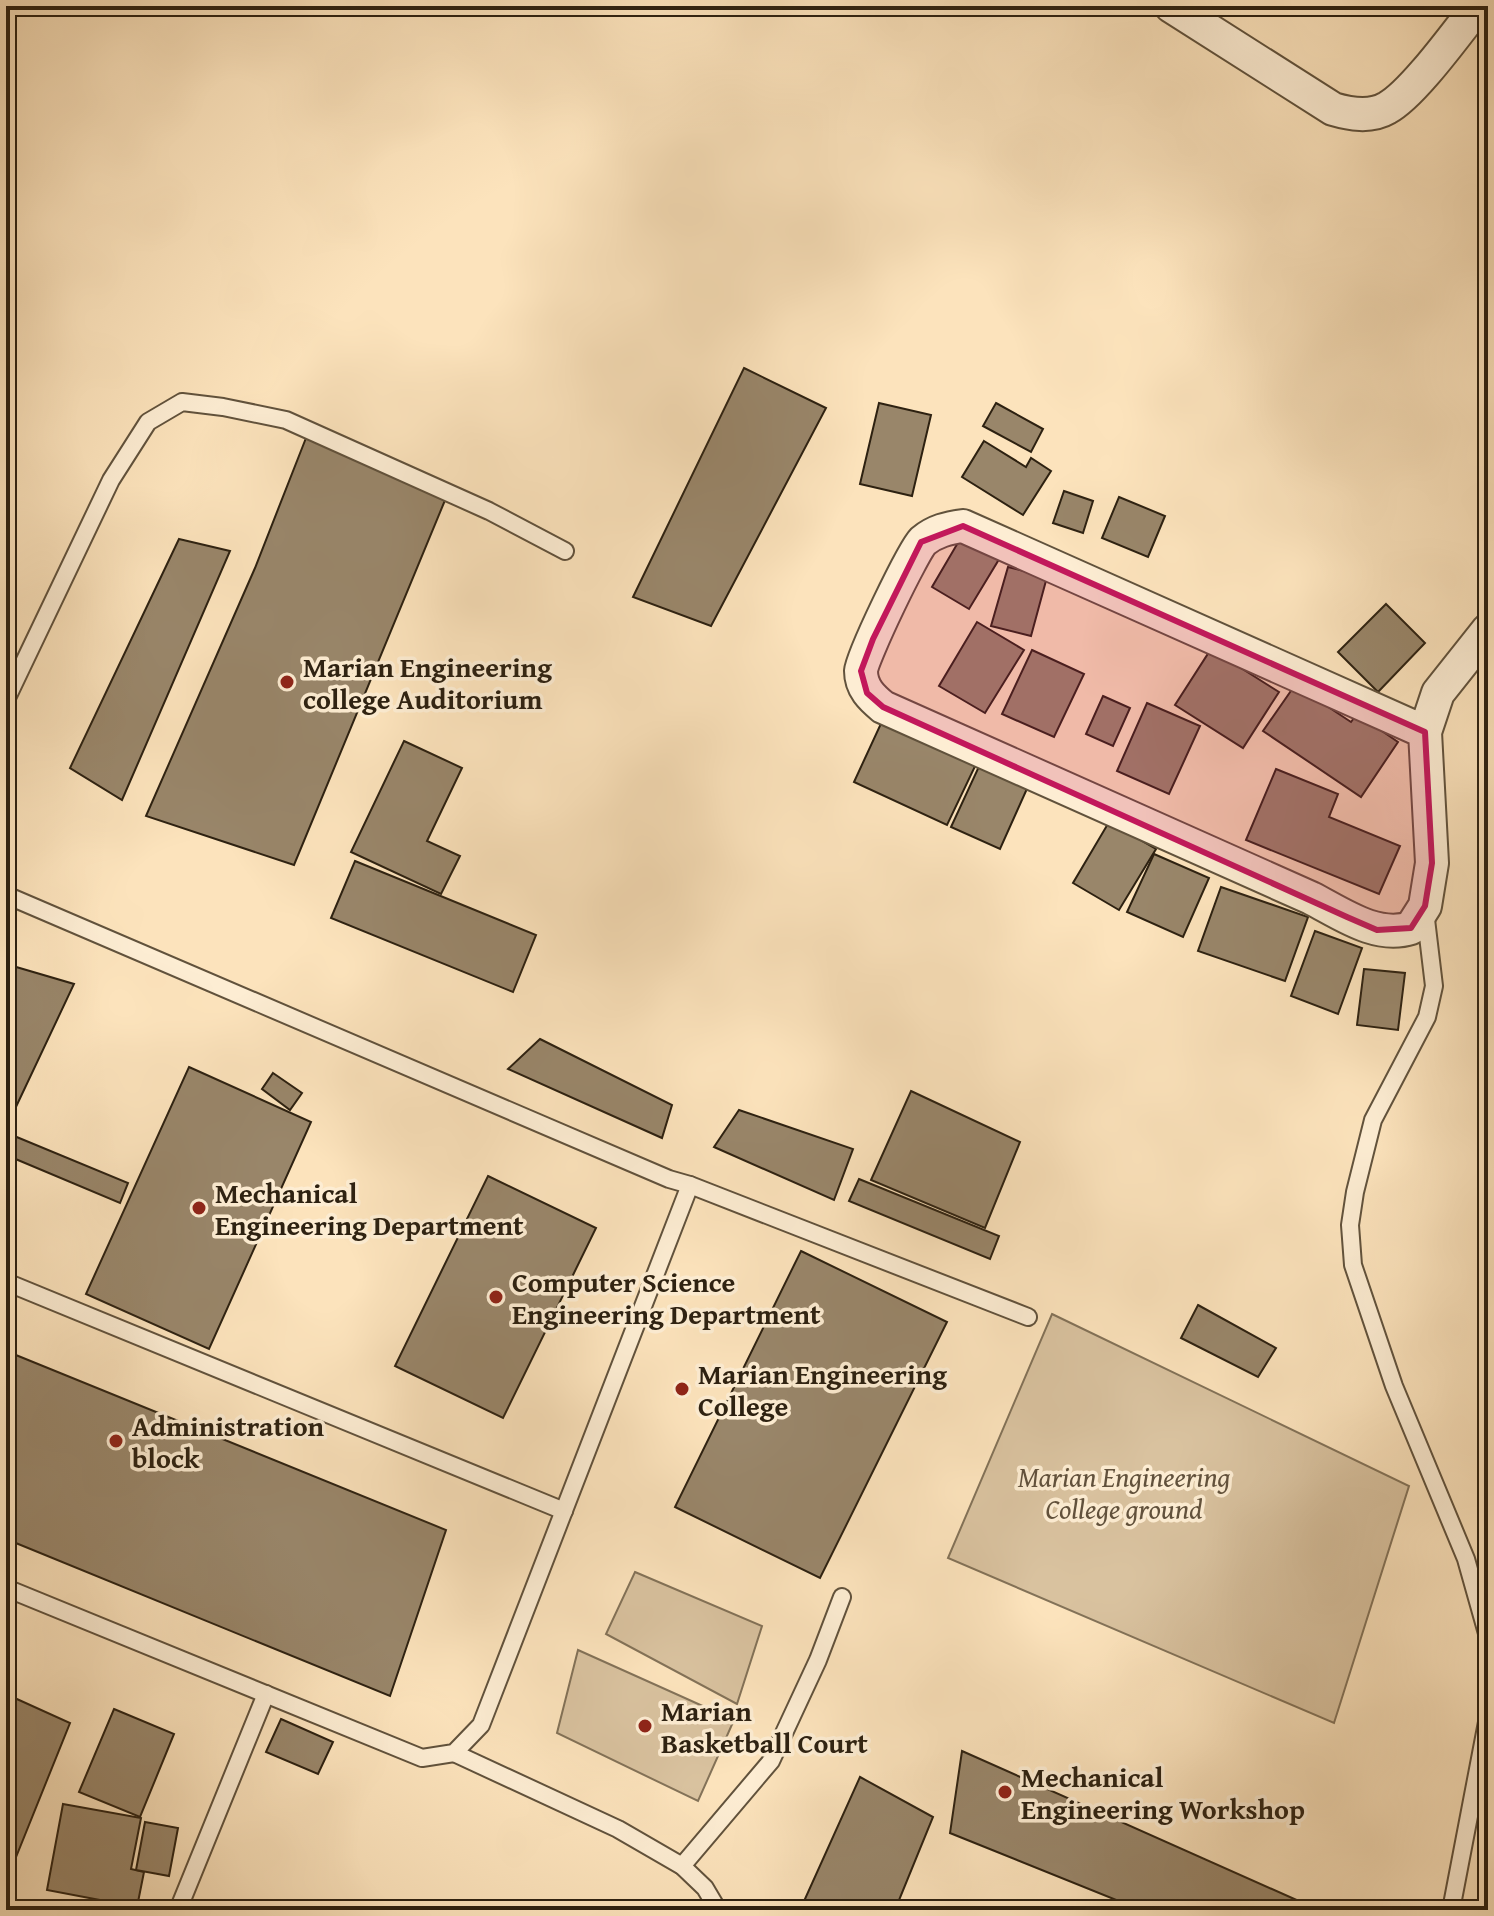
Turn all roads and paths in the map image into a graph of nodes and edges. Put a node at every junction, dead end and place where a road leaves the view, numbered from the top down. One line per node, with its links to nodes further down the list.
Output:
1 (1171, 6): 2 (street)
2 (1478, 6)
3 (565, 551): 5 (lane)
4 (1488, 630): 6 (street)
5 (6, 700)
6 (1425, 732): 8 (street); 8 (street)
7 (6, 895): 9 (lane)
8 (1425, 906): 15 (lane)
9 (690, 1185): 11 (lane); 12 (lane)
10 (6, 1282): 12 (lane)
11 (1028, 1317)
12 (564, 1511): 18 (lane)
13 (6, 1588): 16 (lane)
14 (842, 1597): 19 (lane)
15 (1488, 1637)
16 (266, 1694): 18 (lane); 20 (lane)
17 (1488, 1717): 22 (lane)
18 (454, 1753): 19 (lane)
19 (682, 1866): 21 (lane)
20 (178, 1910)
21 (718, 1910)
22 (1451, 1910)

